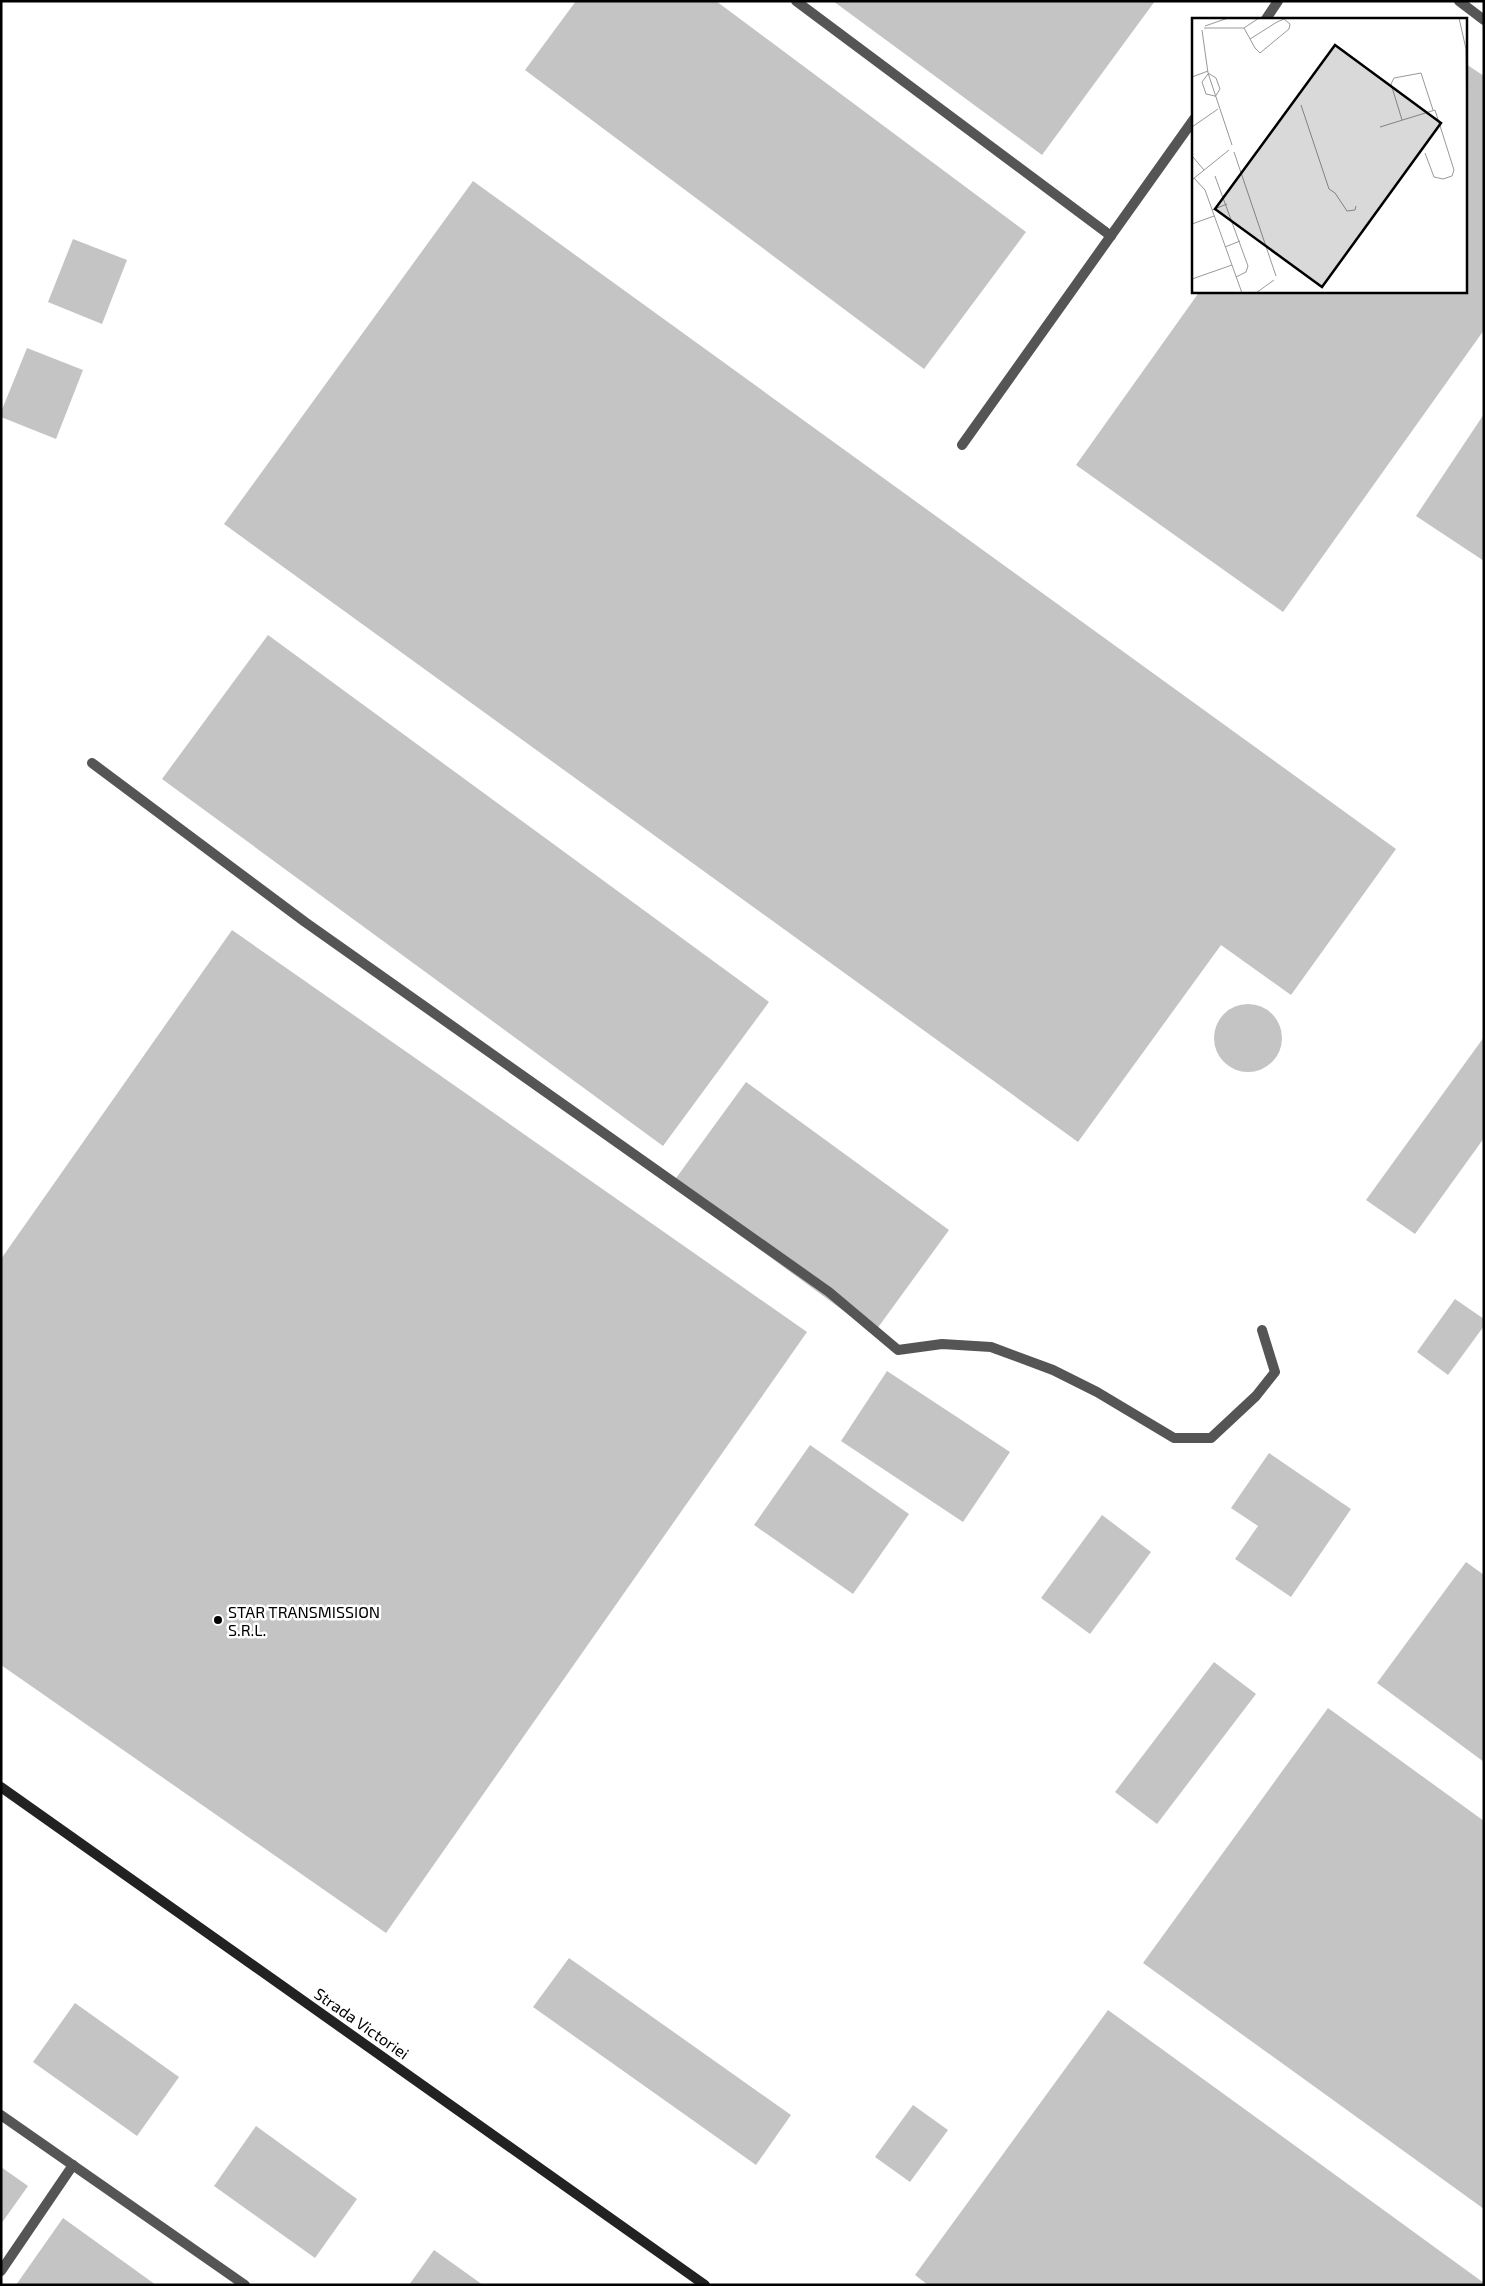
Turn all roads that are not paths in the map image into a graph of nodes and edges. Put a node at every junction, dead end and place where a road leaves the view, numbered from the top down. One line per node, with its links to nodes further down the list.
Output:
1 (796, 1): 7 (street)
2 (1278, 1): 4 (street)
3 (1459, 1): 5 (street)
4 (1267, 18)
5 (1484, 20)
6 (1192, 123): 7 (street)
7 (1110, 236): 8 (street)
8 (962, 445)
9 (92, 762): 10 (street)
10 (1262, 1330)
11 (1, 1787): 16 (main road, Strada Victoriei)
12 (1, 2115): 13 (street)
13 (73, 2165): 14 (street); 15 (street)
14 (1, 2271)
15 (245, 2285)
16 (705, 2285)

